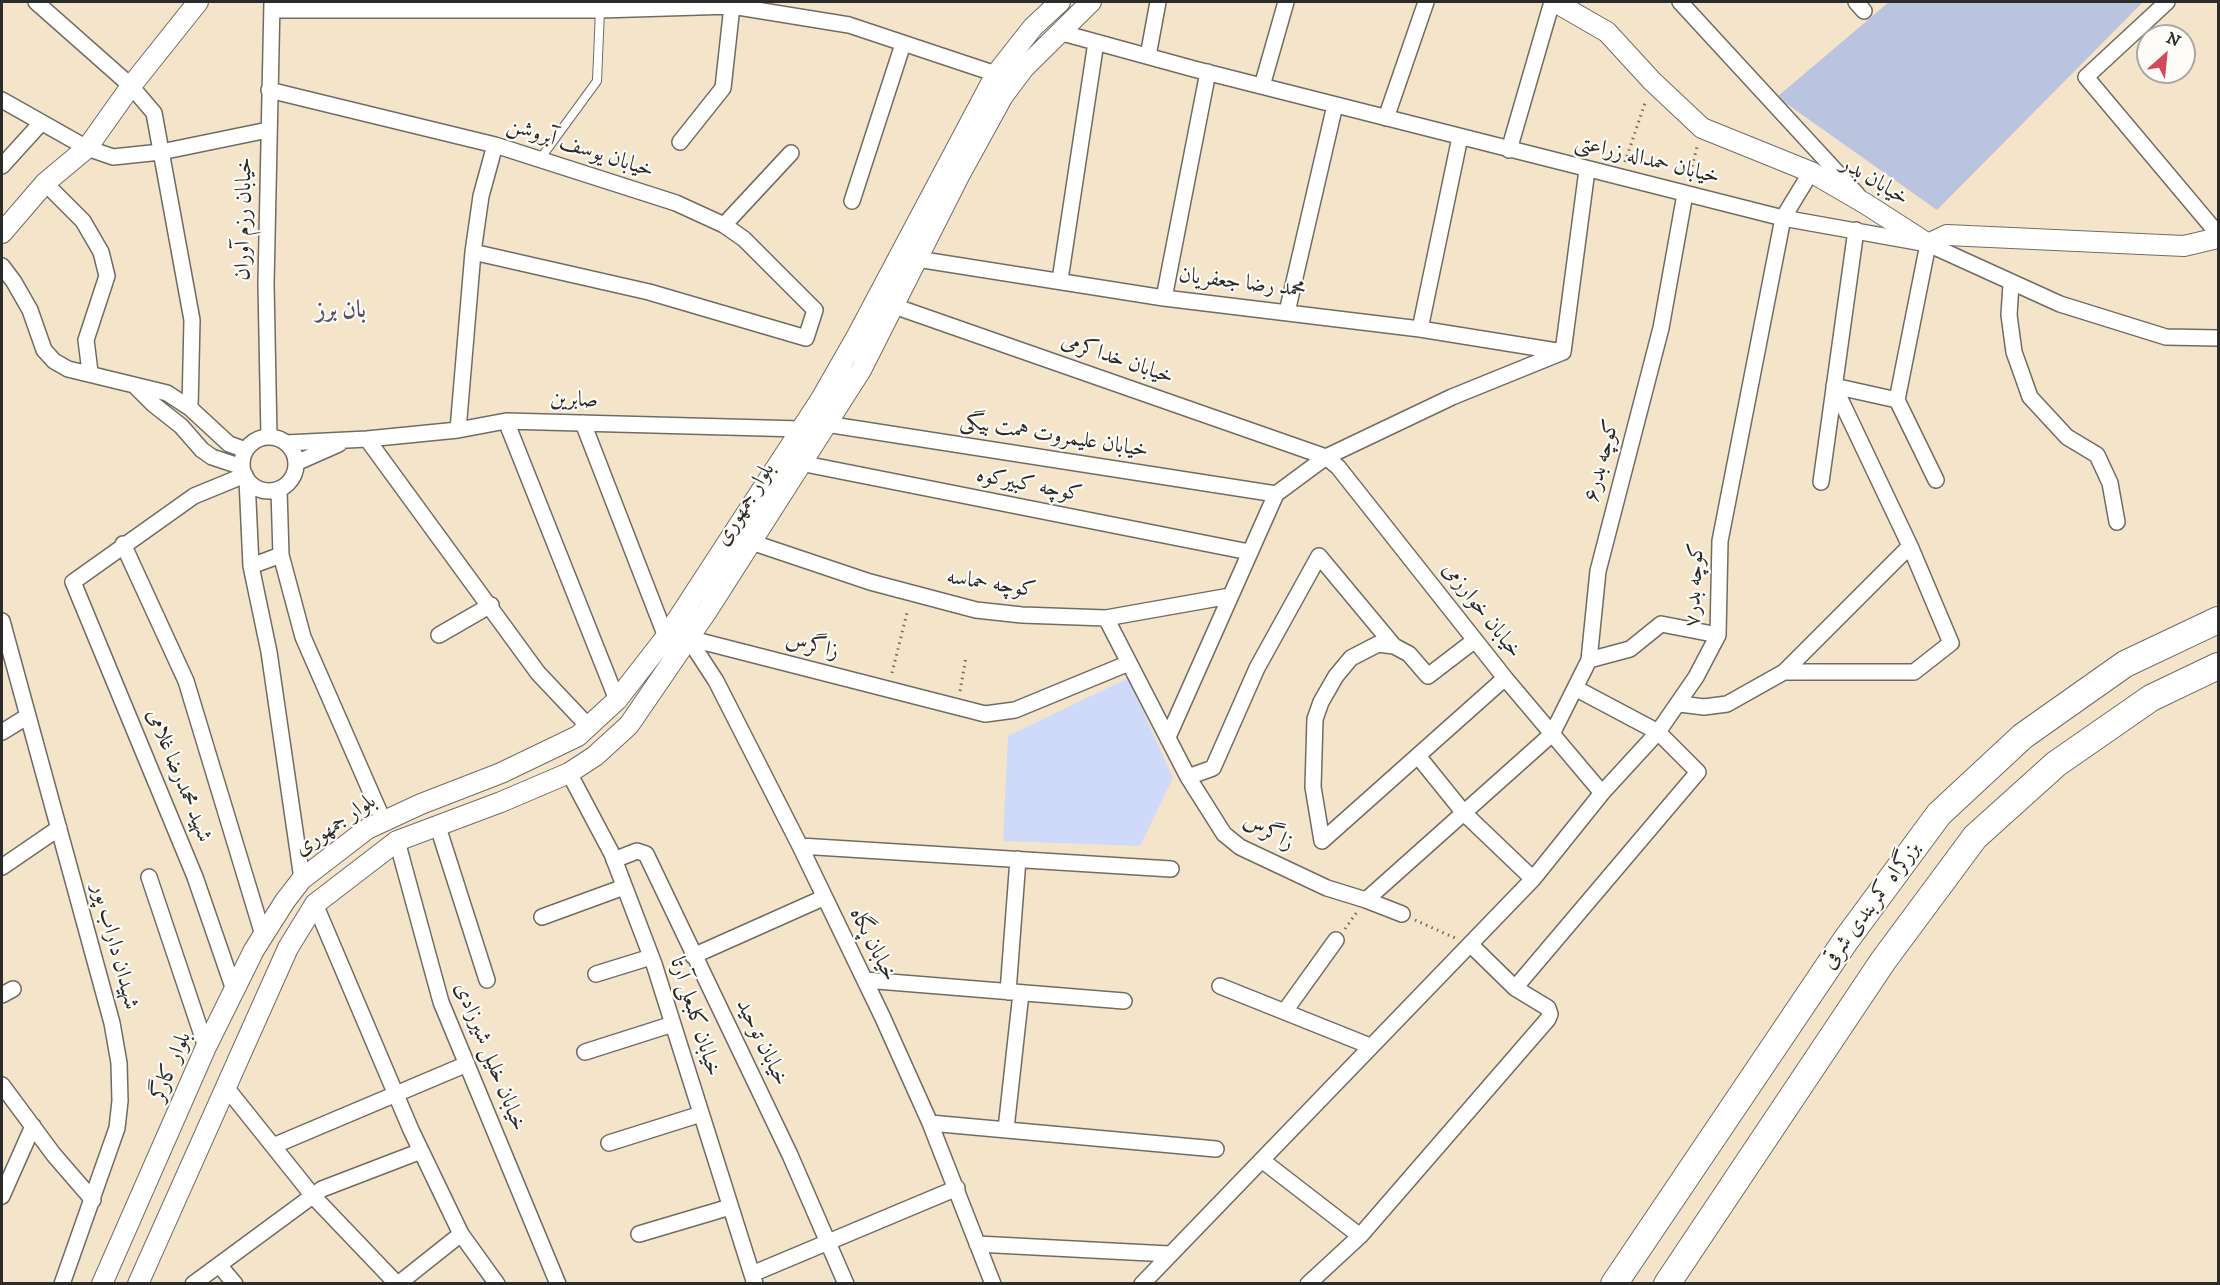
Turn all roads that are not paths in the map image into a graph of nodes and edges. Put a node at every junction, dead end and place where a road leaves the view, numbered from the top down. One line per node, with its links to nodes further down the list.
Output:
1 (36, 2): 21 (street)
2 (198, 2): 21 (street)
3 (1060, 2): 20 (street, بلوار جمهوری)
4 (1090, 2): 15 (street, بلوار جمهوری)
5 (1158, 2): 18 (street)
6 (1286, 2): 22 (street)
7 (1426, 2): 26 (street)
8 (1680, 2): 43 (street)
9 (2167, 2): 48 (street)
10 (1562, 3): 33 (street); 39 (street, خیابان بدر)
11 (272, 6): 14 (street); 23 (street, خیابان رزم آوران)
12 (732, 6): 13 (street); 14 (street); 30 (street)
13 (768, 6): 17 (street)
14 (600, 10): 36 (lane)
15 (1059, 32): 16 (street, خیابان حمداله زراعتی); 51 (street, بلوار جمهوری)
16 (1096, 42): 18 (street, خیابان حمداله زراعتی); 53 (street)
17 (903, 44): 20 (street); 42 (street)
18 (1148, 56): 19 (street, خیابان حمداله زراعتی)
19 (1208, 72): 22 (street, خیابان حمداله زراعتی); 55 (street)
20 (996, 74): 56 (street, بلوار جمهوری)
21 (131, 86): 32 (street); 34 (street)
22 (1262, 86): 25 (street, خیابان حمداله زراعتی)
23 (269, 90): 28 (street, خیابان رزم آوران); 31 (street, خیابان یوسف آبروشن)
24 (2, 100): 27 (street)
25 (1335, 105): 26 (street, خیابان حمداله زراعتی); 57 (street)
26 (1386, 118): 29 (street, خیابان حمداله زراعتی)
27 (42, 123): 32 (street); 37 (street)
28 (268, 130): 34 (street); 71 (street, خیابان رزم آوران)
29 (1460, 137): 33 (street, خیابان حمداله زراعتی); 58 (street)
30 (680, 142)
31 (495, 145): 36 (street, خیابان یوسف آبروشن); 50 (street)
32 (87, 148): 34 (street); 40 (street)
33 (1509, 150): 38 (street, خیابان حمداله زراعتی)
34 (161, 152): 65 (street)
35 (791, 153): 45 (street)
36 (540, 159): 45 (street, خیابان یوسف آبروشن)
37 (2, 166)
38 (1587, 170): 41 (street, خیابان حمداله زراعتی); 60 (street)
39 (1811, 172): 43 (street, خیابان بدر); 44 (street)
40 (45, 183): 47 (street); 61 (street)
41 (1685, 194): 44 (street, خیابان حمداله زراعتی); 102 (street, کوچه بدر۶)
42 (852, 201)
43 (1866, 204): 49 (street, خیابان بدر)
44 (1783, 218): 46 (street, خیابان حمداله زراعتی); 97 (street, کوچه بدر۷)
45 (724, 225): 50 (street, خیابان یوسف آبروشن)
46 (1856, 230): 49 (street, خیابان حمداله زراعتی); 63 (street)
47 (2, 233)
48 (2218, 236): 49 (street)
49 (1928, 244): 54 (street, خیابان حمداله زراعتی); 64 (street)
50 (473, 252): 70 (street)
51 (917, 259): 53 (street, محمد رضا جعفریان); 56 (street, بلوار جمهوری)
52 (2, 266): 61 (street)
53 (1060, 280): 55 (street, محمد رضا جعفریان)
54 (2011, 284): 59 (street, خیابان حمداله زراعتی); 84 (street)
55 (1164, 298): 57 (street, محمد رضا جعفریان)
56 (886, 302): 68 (street, بلوار جمهوری); 69 (street, بلوار جمهوری); 76 (street, خیابان خداکرمی)
57 (1287, 312): 58 (street, محمد رضا جعفریان)
58 (1420, 329): 60 (street, محمد رضا جعفریان)
59 (2218, 338)
60 (1563, 352): 76 (street)
61 (90, 372): 62 (street)
62 (135, 386): 65 (street); 79 (street)
63 (1834, 386): 64 (street); 81 (street); 87 (street)
64 (1897, 400): 80 (street)
65 (190, 408): 75 (street)
66 (506, 421): 67 (street, صابرین); 70 (street, صابرین); 108 (street)
67 (583, 423): 69 (street, صابرین); 98 (street)
68 (826, 424): 78 (street, بلوار جمهوری); 83 (street, خیابان علیمروت همت بیگی)
69 (801, 429): 98 (street, بلوار جمهوری)
70 (458, 430): 72 (street, صابرین)
71 (269, 437): 74 (street); 75 (street)
72 (367, 439): 73 (street, صابرین); 92 (street)
73 (347, 441): 74 (street, صابرین); 77 (street, صابرین)
74 (286, 443): 77 (street)
75 (246, 450): 79 (street)
76 (1326, 457): 83 (street); 100 (street, خیابان خوارزمی)
77 (296, 463): 82 (street)
78 (800, 464): 85 (street, بلوار جمهوری); 88 (street, کوچه کبیرکوه)
79 (245, 474): 82 (street); 86 (street); 90 (street)
80 (1936, 480)
81 (1821, 482)
82 (279, 490): 89 (street)
83 (1276, 494): 88 (street)
84 (2117, 522)
85 (751, 542): 93 (street, کوچه حماسه); 99 (street, بلوار جمهوری)
86 (123, 544): 140 (street); 150 (street, شهید محمدرضا غلامی)
87 (1910, 546): 105 (street); 105 (street)
88 (1249, 552): 91 (street)
89 (281, 555): 90 (street); 122 (street)
90 (251, 566): 132 (street)
91 (1230, 596): 93 (street, کوچه حماسه); 115 (street)
92 (491, 605): 96 (street); 111 (street)
93 (1106, 618): 103 (street, زاگرس)
94 (2218, 620): 196 (highway, بزرگراه کمربندی شرقی)
95 (2, 621): 110 (street, شهیدان داراب پور)
96 (439, 635)
97 (1718, 635): 102 (street); 109 (street, کوچه بدر۷)
98 (666, 637): 108 (street, بلوار جمهوری)
99 (688, 638): 103 (street, زاگرس); 116 (street, بلوار جمهوری); 126 (street, خیابان پگاه)
100 (1475, 640): 101 (street); 106 (street, خیابان خوارزمی)
101 (1394, 646): 117 (street); 119 (street)
102 (1589, 660): 107 (street, کوچه بدر۶)
103 (1129, 663): 115 (street, زاگرس)
104 (2218, 666): 197 (highway, بزرگراه کمربندی شرقی)
105 (1784, 672): 109 (street)
106 (1505, 678): 114 (street, خیابان خوارزمی); 117 (street)
107 (1575, 688): 113 (street); 114 (street, کوچه بدر۶)
108 (617, 700): 111 (street, بلوار جمهوری)
109 (1680, 704): 113 (street, کوچه بدر۷)
110 (28, 716): 112 (street); 124 (street, شهیدان داراب پور)
111 (589, 727): 116 (street); 122 (street, بلوار جمهوری)
112 (2, 732)
113 (1658, 732): 120 (street, کوچه بدر۷); 149 (street)
114 (1552, 734): 120 (street, خیابان خوارزمی); 121 (street)
115 (1168, 737): 119 (street, زاگرس)
116 (602, 749): 118 (street, بلوار جمهوری)
117 (1418, 756): 121 (street)
118 (569, 773): 123 (street, بلوار جمهوری); 127 (street, خیابان کلبعلی آرتا)
119 (1188, 777): 136 (street, زاگرس)
120 (1602, 793): 133 (street, کوچه بدر۷)
121 (1464, 813): 133 (street); 136 (street)
122 (383, 820): 125 (street); 132 (street, بلوار جمهوری)
123 (438, 827): 125 (street, بلوار جمهوری); 146 (street)
124 (59, 828): 129 (street); 174 (street, شهیدان داراب پور)
125 (397, 841): 137 (street, بلوار جمهوری); 158 (street, خیابان خلیل شیرزادی)
126 (800, 846): 128 (street); 135 (street, خیابان پگاه)
127 (614, 860): 134 (street, خیابان کلبعلی آرتا); 143 (street, خیابان توحید)
128 (1018, 860): 130 (street); 151 (street)
129 (2, 867)
130 (1171, 869)
131 (149, 877): 156 (street)
132 (302, 879): 137 (street); 140 (street, بلوار کارگر)
133 (1533, 879): 142 (street, کوچه بدر۷)
134 (624, 887): 139 (street); 144 (street, خیابان کلبعلی آرتا)
135 (823, 898): 143 (street); 147 (street, خیابان پگاه)
136 (1366, 900): 138 (street, زاگرس)
137 (315, 904): 160 (street); 161 (street)
138 (1402, 914)
139 (542, 917)
140 (262, 935): 150 (street, بلوار کارگر)
141 (1336, 940): 153 (street)
142 (1471, 945): 149 (street); 155 (street, کوچه بدر۷)
143 (693, 956): 179 (street, خیابان توحید)
144 (651, 957): 145 (street); 154 (street, خیابان کلبعلی آرتا)
145 (596, 974)
146 (487, 980)
147 (865, 980): 151 (street); 163 (street, خیابان پگاه)
148 (1220, 986): 153 (street)
149 (1515, 988): 178 (street)
150 (234, 990): 156 (street, بلوار کارگر)
151 (1015, 992): 152 (street); 165 (street)
152 (1124, 1001)
153 (1286, 1011): 155 (street)
154 (673, 1024): 157 (street); 162 (street, خیابان کلبعلی آرتا)
155 (1370, 1046): 170 (street, کوچه بدر۷)
156 (206, 1047): 186 (street, بلوار کارگر)
157 (585, 1052)
158 (467, 1064): 161 (street); 192 (street, خیابان خلیل شیرزادی)
159 (2, 1085): 164 (street)
160 (225, 1086): 167 (street); 187 (street)
161 (396, 1095): 167 (street); 169 (street)
162 (701, 1114): 166 (street); 175 (street, خیابان کلبعلی آرتا)
163 (930, 1123): 165 (street); 171 (street, خیابان پگاه)
164 (33, 1126): 172 (street); 174 (street)
165 (1006, 1130): 168 (street)
166 (609, 1143)
167 (273, 1146): 173 (street)
168 (1216, 1149)
169 (421, 1151): 173 (street); 176 (street)
170 (1263, 1161): 178 (street); 181 (street, کوچه بدر۷)
171 (957, 1188): 179 (street); 180 (street, خیابان پگاه)
172 (2, 1196)
173 (313, 1196): 182 (street); 190 (street)
174 (93, 1200): 185 (street, شهیدان داراب پور)
175 (730, 1207): 177 (street); 183 (street, خیابان کلبعلی آرتا)
176 (461, 1234): 190 (street); 191 (street)
177 (639, 1234)
178 (1360, 1236): 195 (street)
179 (829, 1243): 183 (street); 193 (street, خیابان توحید)
180 (977, 1244): 181 (street); 184 (street, خیابان پگاه)
181 (1169, 1254): 194 (street, کوچه بدر۷)
182 (219, 1265): 188 (street); 189 (street)
183 (754, 1279)
184 (991, 1283)
185 (62, 1284)
186 (102, 1284)
187 (138, 1284)
188 (193, 1284)
189 (235, 1284)
190 (398, 1284)
191 (497, 1284)
192 (558, 1284)
193 (846, 1284)
194 (1142, 1284)
195 (1308, 1284)
196 (1614, 1284)
197 (1668, 1284)

